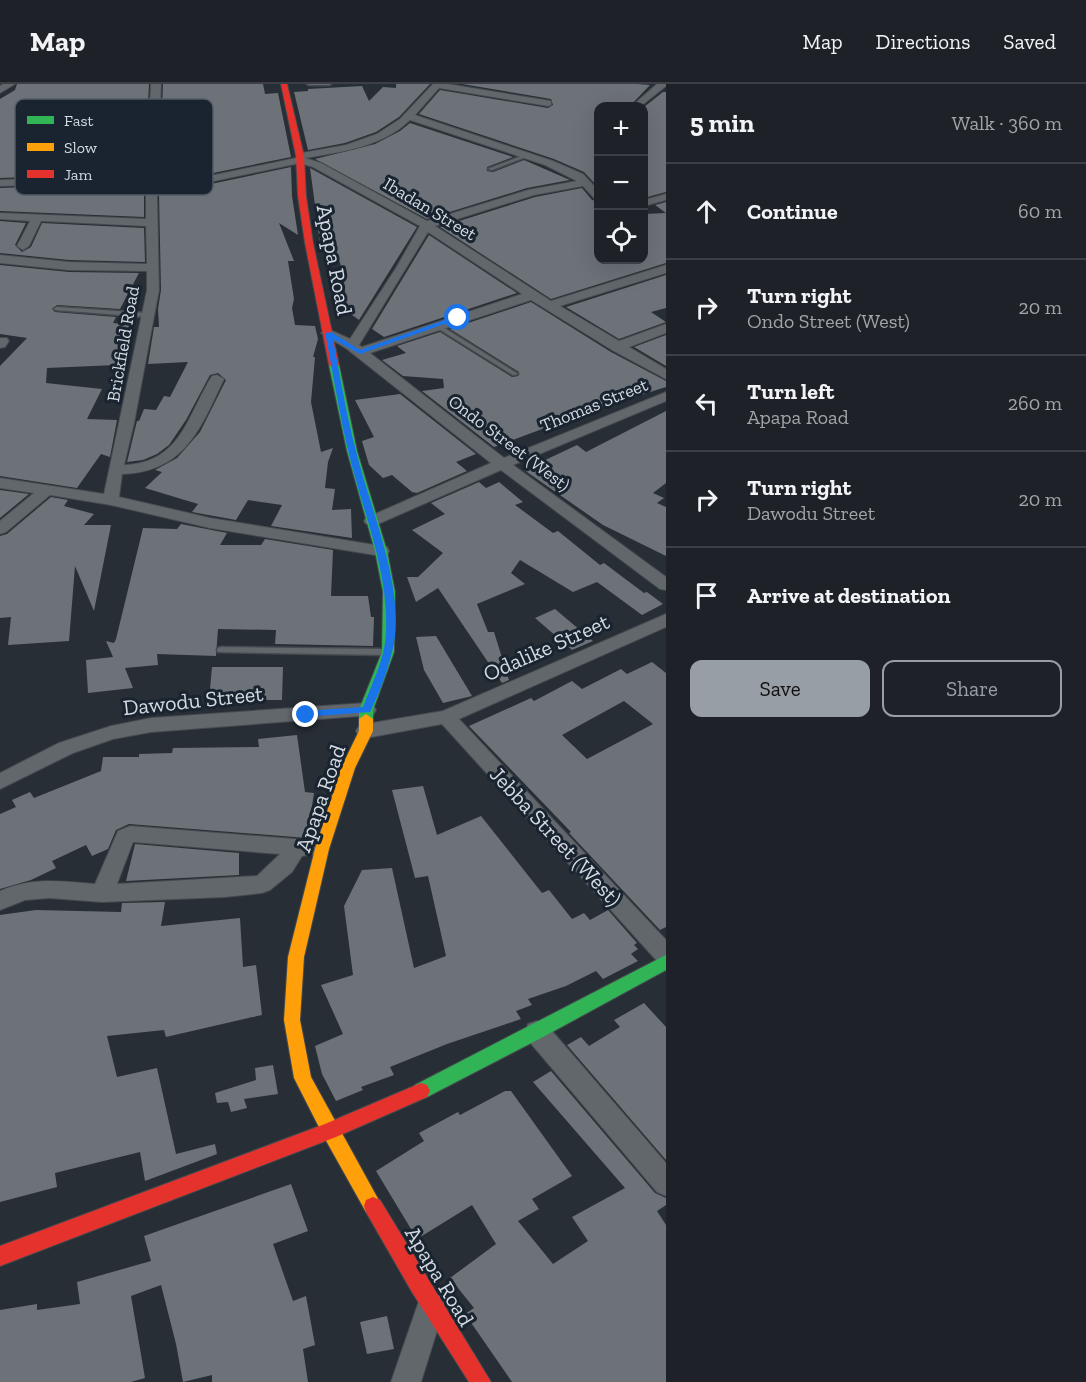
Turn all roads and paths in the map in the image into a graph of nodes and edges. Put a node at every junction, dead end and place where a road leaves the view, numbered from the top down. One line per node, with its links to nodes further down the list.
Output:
1 (10, 84): 8 (street)
2 (156, 84): 9 (street, Brickfield Road)
3 (284, 84): 14 (street, Apapa Road)
4 (309, 84): 5 (lane)
5 (329, 84)
6 (437, 84): 11 (street); 12 (street)
7 (663, 84): 10 (street)
8 (0, 90)
9 (155, 99)
10 (641, 102)
11 (548, 103)
12 (407, 116): 13 (street); 14 (street)
13 (529, 155): 15 (lane); 17 (street)
14 (300, 158): 16 (street); 27 (street, Ibadan Street); 38 (street, Apapa Road)
15 (490, 169)
16 (213, 174)
17 (587, 182): 20 (street); 27 (street)
18 (0, 183): 19 (street)
19 (15, 183)
20 (594, 190)
21 (152, 195): 26 (street, Brickfield Road)
22 (666, 197): 23 (street)
23 (648, 201)
24 (0, 216): 25 (street)
25 (37, 218): 26 (street); 28 (street)
26 (152, 223): 30 (street, Brickfield Road)
27 (426, 225): 32 (street, Ibadan Street); 40 (street)
28 (23, 246)
29 (2, 262): 30 (street)
30 (153, 268): 35 (street, Brickfield Road)
31 (666, 268): 33 (street)
32 (532, 295): 33 (street, Ibadan Street); 36 (street)
33 (550, 305): 39 (street, Ibadan Street)
34 (57, 309): 35 (lane)
35 (146, 315): 46 (street, Brickfield Road)
36 (436, 325): 40 (street); 41 (lane)
37 (666, 328): 39 (street)
38 (328, 333): 40 (street, Ondo Street (West)); 50 (street, Apapa Road)
39 (617, 347): 42 (street, Ibadan Street)
40 (356, 349): 45 (street, Ondo Street (West))
41 (515, 374)
42 (666, 375)
43 (217, 380): 46 (street)
44 (666, 396): 45 (street, Thomas Street)
45 (502, 464): 50 (street, Thomas Street); 53 (street, Ondo Street (West))
46 (115, 470): 49 (street, Brickfield Road)
47 (0, 483): 48 (street)
48 (46, 490): 49 (street); 51 (street)
49 (111, 500): 52 (street)
50 (372, 521): 52 (street, Apapa Road)
51 (0, 529)
52 (381, 551): 56 (street, Apapa Road)
53 (666, 585)
54 (666, 620): 58 (street, Odalike Street)
55 (221, 650): 56 (lane)
56 (388, 652): 57 (street, Apapa Road)
57 (366, 710): 59 (street, Apapa Road); 60 (street, Dawodu Street)
58 (446, 717): 59 (street, Odalike Street); 65 (street, Jebba Street (West))
59 (366, 731): 62 (street, Apapa Road)
60 (0, 782)
61 (296, 847): 62 (street); 63 (street); 63 (street)
62 (322, 849): 68 (street, Apapa Road)
63 (102, 893): 64 (street)
64 (0, 901)
65 (666, 955)
66 (666, 962): 67 (street)
67 (537, 1032): 68 (street); 69 (street)
68 (330, 1131): 70 (street); 71 (street, Apapa Road)
69 (666, 1183)
70 (0, 1256)
71 (431, 1303): 72 (street); 73 (street, Apapa Road)
72 (406, 1382)
73 (481, 1382)

